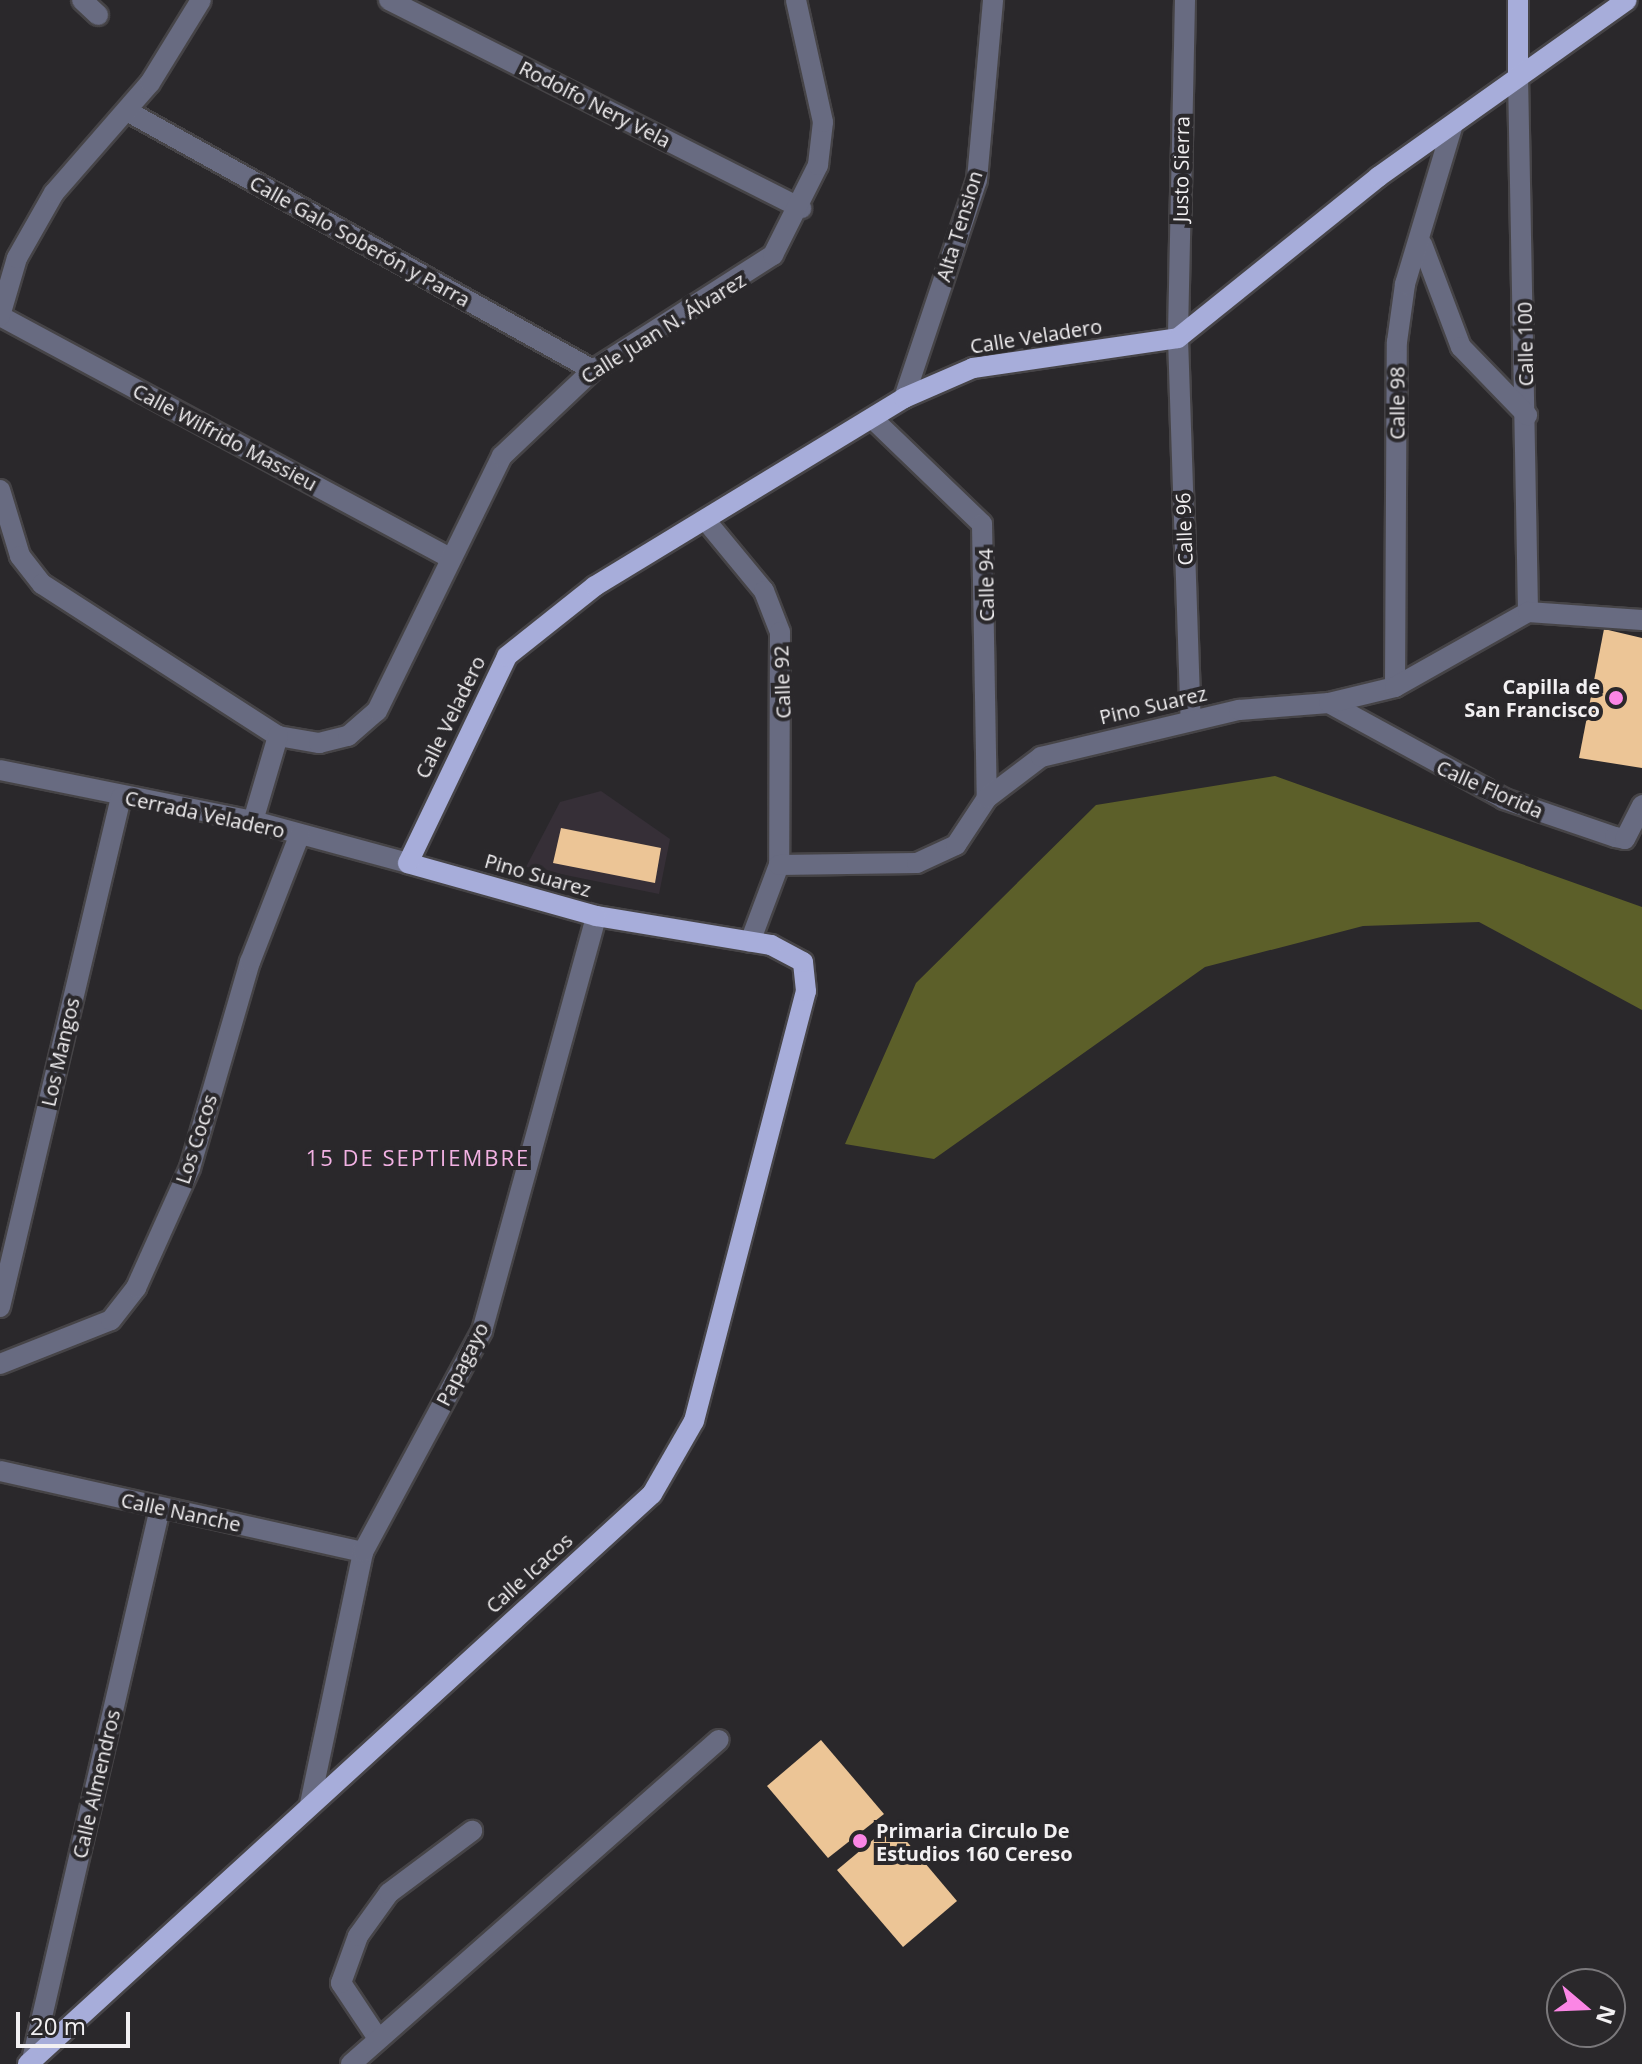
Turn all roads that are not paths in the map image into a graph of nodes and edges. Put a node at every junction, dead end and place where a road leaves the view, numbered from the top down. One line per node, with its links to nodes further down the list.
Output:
1 (82, 0): 9 (street)
2 (201, 0): 11 (street)
3 (389, 0): 13 (street, Rodolfo Nery Vela)
4 (796, 0): 13 (street, Calle Juan N. Álvarez)
5 (993, 0): 18 (street, Alta Tension)
6 (1185, 0): 16 (street, Justo Sierra)
7 (1518, 0): 10 (main road)
8 (1627, 0): 10 (main road, Calle Veladero)
9 (98, 15)
10 (1518, 76): 12 (main road, Calle Veladero); 19 (street, Calle 100)
11 (127, 111): 15 (street); 17 (street, Calle Galo Soberón y Parra)
12 (1452, 127): 14 (street, Calle 98); 16 (main road, Calle Veladero)
13 (801, 208): 17 (street, Calle Juan N. Álvarez)
14 (1422, 244): 19 (street); 26 (street, Calle 98)
15 (0, 316): 23 (street, Calle Wilfrido Massieu)
16 (1178, 338): 18 (main road, Calle Veladero); 28 (street, Calle 96)
17 (593, 370): 23 (street, Calle Juan N. Álvarez)
18 (904, 398): 20 (main road, Calle Veladero)
19 (1527, 415): 24 (street, Calle 100)
20 (874, 420): 22 (main road, Calle Veladero); 32 (street, Calle 94)
21 (0, 490): 29 (street)
22 (707, 522): 36 (main road, Calle Veladero); 37 (street, Calle 92)
23 (450, 558): 29 (street, Calle Juan N. Álvarez)
24 (1528, 612): 25 (street); 26 (street, Pino Suarez)
25 (1642, 620)
26 (1395, 687): 27 (street, Pino Suarez)
27 (1329, 703): 28 (street, Pino Suarez); 33 (street, Calle Florida)
28 (1191, 720): 32 (street, Pino Suarez)
29 (278, 736): 34 (street)
30 (0, 770): 31 (street, Cerrada Veladero)
31 (121, 797): 34 (street, Cerrada Veladero); 41 (street, Los Mangos)
32 (987, 798): 37 (street, Pino Suarez)
33 (1642, 805)
34 (253, 821): 35 (street, Cerrada Veladero)
35 (306, 836): 36 (street, Cerrada Veladero); 42 (street, Los Cocos)
36 (408, 863): 38 (main road, Pino Suarez)
37 (779, 865): 39 (street)
38 (596, 916): 39 (main road, Pino Suarez); 45 (street, Papagayo)
39 (750, 942): 40 (main road, Pino Suarez)
40 (803, 962): 47 (main road, Calle Icacos)
41 (0, 1307)
42 (0, 1364)
43 (0, 1471): 44 (street, Calle Nanche)
44 (160, 1508): 45 (street, Calle Nanche); 50 (street, Calle Almendros)
45 (363, 1552): 47 (street, Papagayo)
46 (718, 1740): 49 (street)
47 (310, 1804): 50 (main road, Calle Icacos)
48 (472, 1831): 49 (street)
49 (377, 2037): 51 (street)
50 (30, 2062)
51 (351, 2064)

